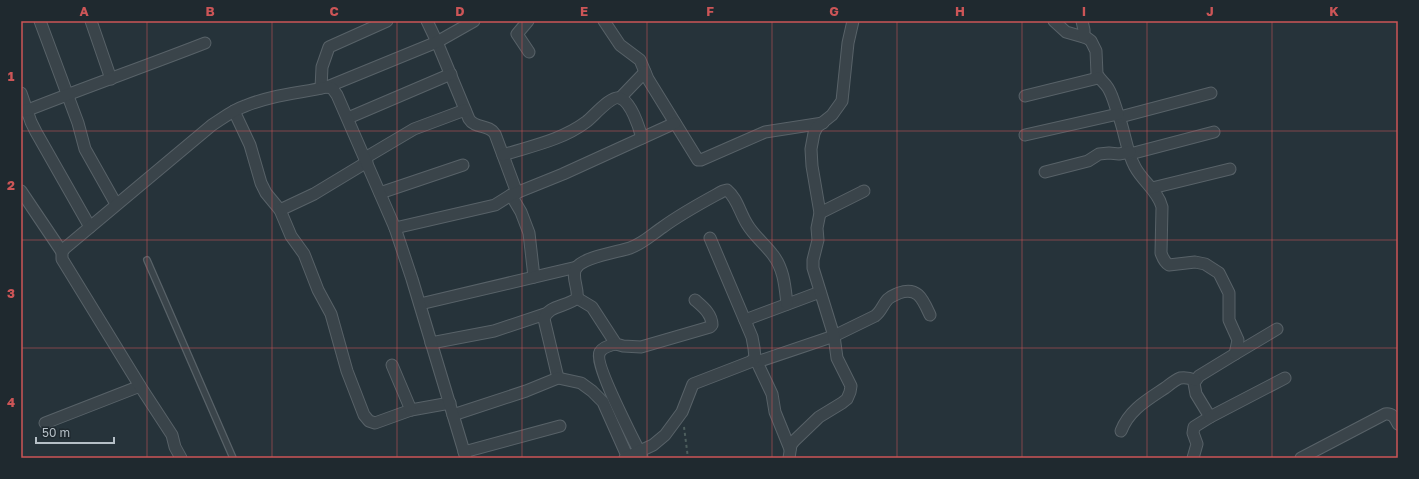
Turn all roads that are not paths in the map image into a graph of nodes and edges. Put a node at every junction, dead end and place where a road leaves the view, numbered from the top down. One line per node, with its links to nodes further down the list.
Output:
1 (40, 21): 22 (street)
2 (91, 21): 18 (street)
3 (387, 21): 19 (street)
4 (427, 21): 12 (street)
5 (474, 21): 12 (street)
6 (528, 21): 14 (street)
7 (604, 21): 15 (street)
8 (853, 21): 31 (street)
9 (1054, 21): 11 (street)
10 (1082, 21): 11 (street)
11 (1084, 37): 17 (street)
12 (437, 42): 16 (street); 19 (street)
13 (205, 43): 18 (street)
14 (529, 52)
15 (645, 72): 24 (street); 30 (street)
16 (451, 74): 25 (street); 29 (street)
17 (1098, 78): 23 (street); 28 (street)
18 (111, 79): 22 (street)
19 (324, 87): 27 (street); 29 (street)
20 (21, 93): 26 (street)
21 (1211, 93): 28 (street)
22 (68, 94): 26 (street); 46 (street)
23 (1025, 96)
24 (620, 98): 34 (street); 36 (street)
25 (465, 110): 36 (street); 37 (street)
26 (24, 111): 49 (street)
27 (234, 111): 46 (street); 47 (street)
28 (1119, 116): 33 (street); 35 (street)
29 (348, 118): 37 (street)
30 (675, 123): 31 (street); 34 (street)
31 (823, 123): 48 (street)
32 (1214, 132): 35 (street)
33 (1025, 136)
34 (642, 138): 45 (street)
35 (1130, 153): 40 (street); 41 (street)
36 (503, 155): 45 (street)
37 (366, 160): 44 (street); 47 (street)
38 (463, 165): 44 (street)
39 (1230, 169): 41 (street)
40 (1045, 172)
41 (1152, 188): 68 (street)
42 (864, 190): 48 (street)
43 (21, 191): 52 (street)
44 (380, 192): 50 (street)
45 (514, 194): 50 (street); 55 (street)
46 (116, 204): 49 (street)
47 (280, 210): 76 (street)
48 (820, 213): 56 (street)
49 (90, 227): 52 (street)
50 (395, 228): 59 (street)
51 (710, 238): 63 (street)
52 (62, 252): 74 (street)
53 (147, 260): 87 (lane)
54 (577, 268): 55 (street); 57 (street); 60 (street)
55 (534, 277): 59 (street)
56 (820, 292): 60 (street); 65 (street)
57 (577, 298): 61 (street); 67 (street)
58 (695, 300): 67 (street)
59 (420, 304): 66 (street)
60 (787, 304): 63 (street)
61 (546, 314): 66 (street); 71 (street)
62 (930, 315): 65 (street)
63 (745, 320): 69 (street)
64 (1277, 329): 68 (street)
65 (834, 336): 69 (street); 83 (street)
66 (431, 342): 75 (street)
67 (616, 344): 85 (street)
68 (1235, 354): 73 (street)
69 (756, 360): 83 (street); 85 (street)
70 (392, 365): 76 (street)
71 (558, 378): 77 (street); 88 (street)
72 (1285, 378): 78 (street)
73 (1195, 380): 78 (street); 82 (street)
74 (140, 386): 79 (street); 86 (street)
75 (450, 404): 76 (street); 77 (street)
76 (411, 410)
77 (453, 415): 84 (street)
78 (1210, 417): 89 (street)
79 (45, 423)
80 (1398, 424): 90 (street)
81 (560, 426): 84 (street)
82 (1122, 431)
83 (789, 453)
84 (465, 455)
85 (640, 455): 88 (street)
86 (181, 458)
87 (233, 458)
88 (627, 458)
89 (1193, 458)
90 (1301, 458)

